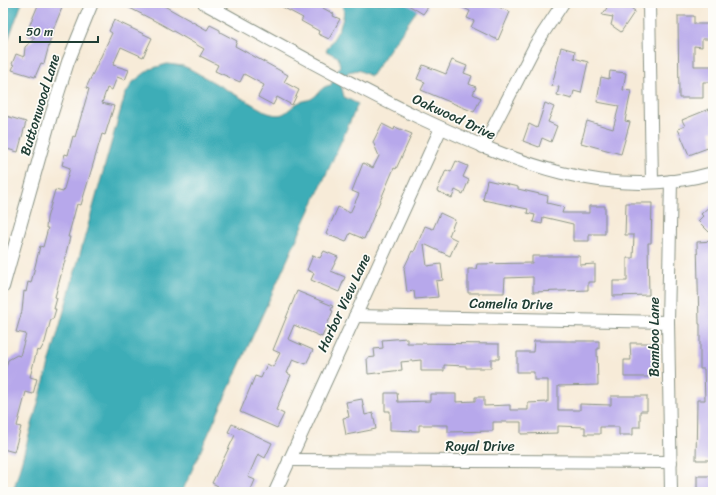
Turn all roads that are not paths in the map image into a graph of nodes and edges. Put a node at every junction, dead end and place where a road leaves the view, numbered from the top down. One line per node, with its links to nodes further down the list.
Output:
1 (92, 3): 10 (street, Buttonwood Lane)
2 (204, 3): 5 (street, Oakwood Drive)
3 (563, 3): 6 (street)
4 (649, 3): 9 (street)
5 (441, 128): 6 (street, Oakwood Drive); 11 (street, Harbor View Lane)
6 (483, 148): 9 (street, Oakwood Drive)
7 (713, 173): 8 (street, Oakwood Drive)
8 (671, 181): 9 (street, Oakwood Drive); 12 (street, Bamboo Lane)
9 (652, 182)
10 (3, 287)
11 (355, 316): 12 (street, Camelia Drive); 13 (street, Harbor View Lane)
12 (668, 322): 14 (street, Bamboo Lane)
13 (289, 460): 14 (street, Royal Drive); 15 (street, Harbor View Lane)
14 (671, 462): 16 (street, Bamboo Lane)
15 (275, 492)
16 (671, 492)

